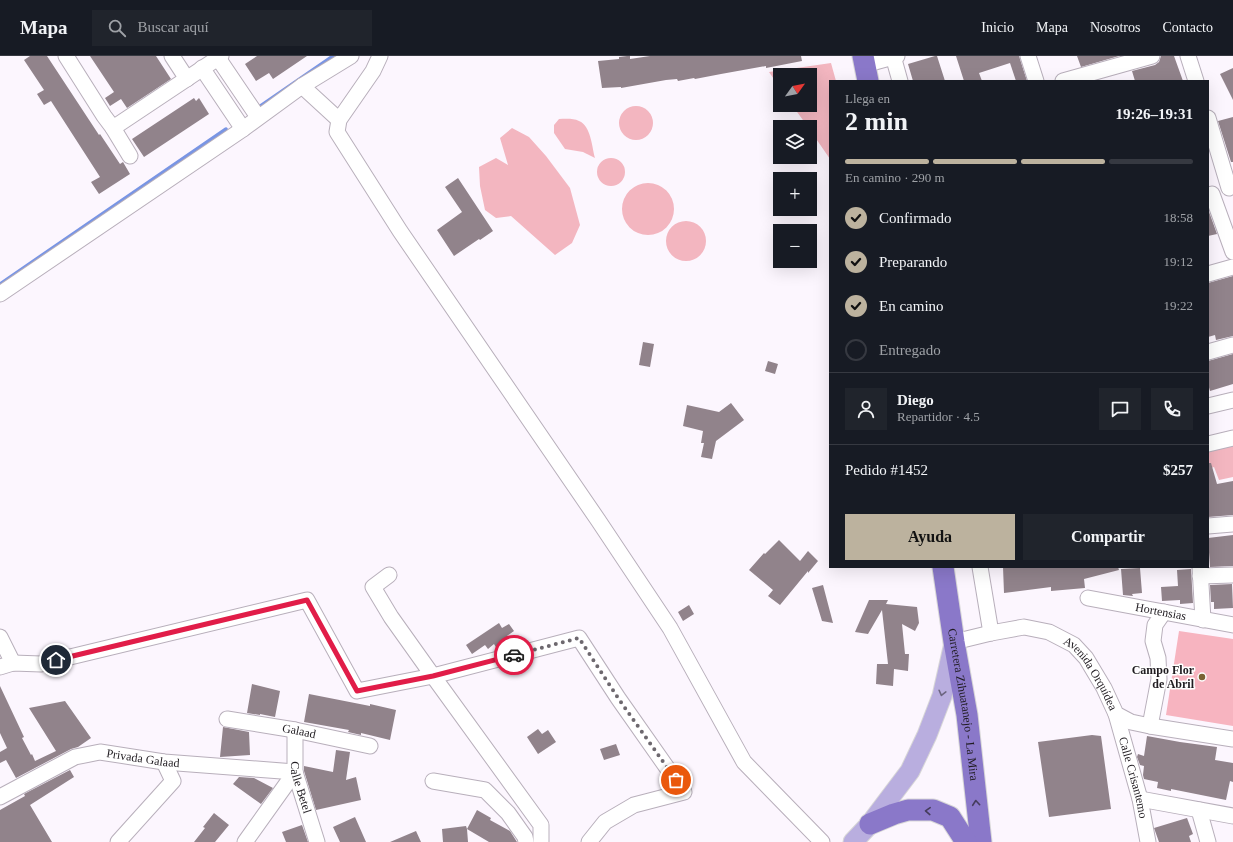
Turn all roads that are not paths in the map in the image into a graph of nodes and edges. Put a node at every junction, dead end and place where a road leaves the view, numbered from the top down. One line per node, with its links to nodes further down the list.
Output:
1 (66, 56): 21 (street)
2 (172, 56): 12 (street)
3 (351, 56): 17 (street)
4 (380, 56): 19 (street)
5 (895, 56): 10 (street); 13 (street)
6 (1028, 56): 14 (street)
7 (1152, 56): 15 (street)
8 (219, 57): 11 (street); 18 (street)
9 (1190, 57): 16 (street)
10 (865, 67)
11 (202, 68): 12 (street); 22 (street)
12 (187, 79): 21 (street)
13 (900, 80)
14 (1036, 80)
15 (1067, 80)
16 (1196, 80)
17 (302, 86): 18 (street); 19 (street)
18 (258, 117): 22 (street)
19 (339, 120): 72 (street)
20 (1209, 121): 24 (street)
21 (113, 128): 23 (street)
22 (243, 129): 29 (street)
23 (130, 156)
24 (1231, 188): 25 (street)
25 (1210, 195): 26 (street)
26 (1233, 252)
27 (1233, 267): 28 (street)
28 (1209, 274)
29 (0, 294)
30 (1233, 344): 31 (street)
31 (1209, 352)
32 (1233, 400): 33 (street)
33 (1209, 406)
34 (1233, 438): 35 (street)
35 (1209, 444)
36 (1233, 524): 37 (street)
37 (1209, 526)
38 (943, 568): 49 (highway, Carretera Zihuatanejo - La Mira)
39 (980, 568): 47 (street)
40 (1200, 572): 42 (street); 45 (street)
41 (389, 575): 51 (street)
42 (1233, 575)
43 (1088, 598): 44 (street, Hortensias)
44 (1164, 612): 45 (street, Hortensias); 54 (street)
45 (1203, 620): 46 (street, Hortensias)
46 (1233, 625)
47 (991, 633): 49 (street, Avenida Orquídea); 52 (street, Avenida Orquídea)
48 (0, 637): 50 (street)
49 (954, 642): 65 (main road, one-way to 65); 75 (highway, Carretera Zihuatanejo - La Mira, one-way to 49)
50 (6, 665): 51 (street)
51 (433, 676): 70 (street); 71 (street)
52 (1116, 714): 54 (street, Avenida Orquídea); 62 (street, Calle Crisantemo)
53 (227, 719): 55 (street, Galaad)
54 (1150, 726): 56 (street, Avenida Orquídea)
55 (296, 730): 57 (street, Galaad); 59 (street, Calle Betel)
56 (1233, 739)
57 (370, 746)
58 (164, 762): 59 (street, Privada Galaad); 61 (street, Privada Galaad); 66 (street)
59 (296, 772): 67 (street); 68 (street, Calle Betel)
60 (434, 781): 69 (street)
61 (0, 797)
62 (1140, 799): 63 (street); 76 (street, Calle Crisantemo)
63 (1199, 810): 64 (street); 77 (street)
64 (1233, 816)
65 (870, 824): 73 (main road); 74 (highway, one-way to 65)
66 (118, 842)
67 (245, 842)
68 (317, 842)
69 (526, 842)
70 (541, 842)
71 (589, 842)
72 (822, 842)
73 (853, 842)
74 (966, 842)
75 (981, 842)
76 (1148, 842)
77 (1208, 842)

